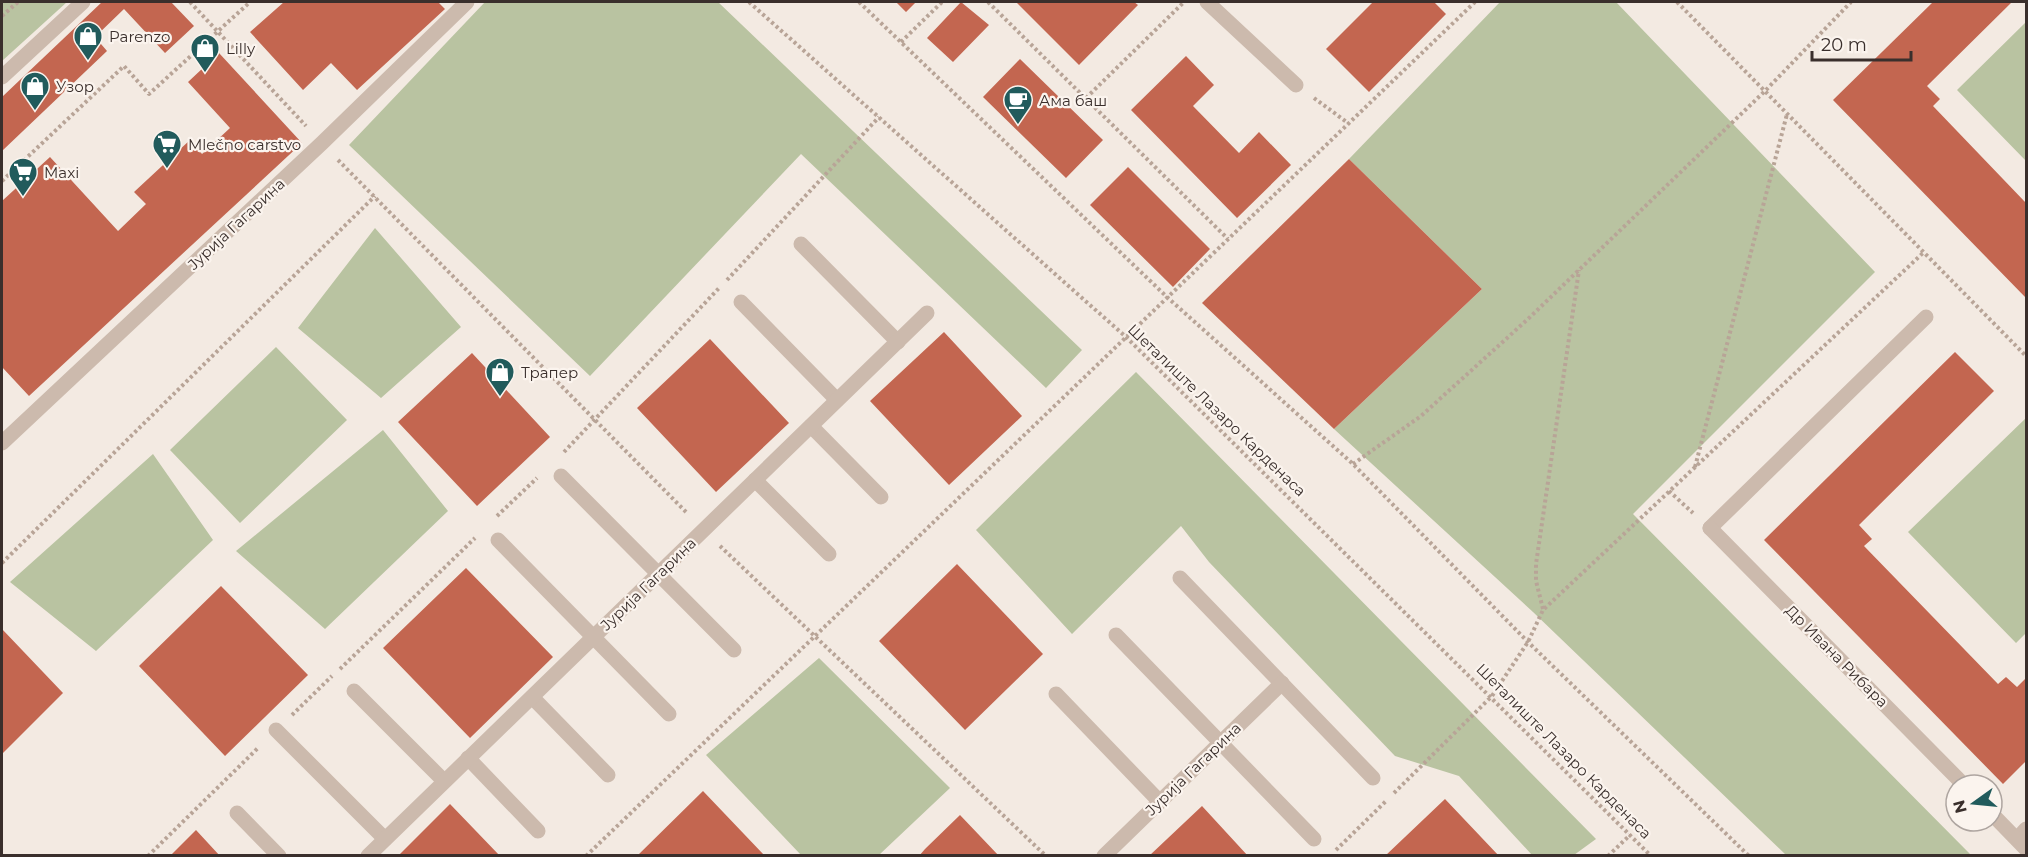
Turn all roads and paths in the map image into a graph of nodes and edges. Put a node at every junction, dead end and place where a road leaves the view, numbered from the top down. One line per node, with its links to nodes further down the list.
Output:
1 (18, 2): 15 (path)
2 (83, 2): 18 (street)
3 (190, 2): 16 (path)
4 (250, 2): 16 (path)
5 (467, 2): 25 (street, Јурија Гагарина)
6 (749, 2): 23 (path, Шеталиште Лазаро Карденаса)
7 (859, 2): 17 (path)
8 (942, 2): 17 (path)
9 (988, 2): 21 (path)
10 (1184, 2): 21 (path)
11 (1207, 2): 19 (street)
12 (1475, 2): 24 (path)
13 (1677, 2): 20 (path)
14 (1851, 2): 20 (path)
15 (2, 16)
16 (218, 31): 25 (path); 26 (path)
17 (901, 42): 32 (path)
18 (2, 77)
19 (1296, 86): 24 (path)
20 (1765, 91): 22 (path); 31 (path)
21 (1086, 98): 28 (path)
22 (1788, 114): 30 (path); 45 (path)
23 (879, 117): 36 (path, Шеталиште Лазаро Карденаса); 40 (path)
24 (1348, 123): 28 (path)
25 (322, 143): 27 (path); 42 (street, Јурија Гагарина)
26 (2, 181)
27 (375, 196): 40 (path); 57 (path)
28 (1228, 238): 32 (path)
29 (801, 244): 37 (street)
30 (1924, 252): 38 (path); 45 (path)
31 (1579, 270): 44 (path); 60 (path)
32 (1167, 297): 36 (path); 44 (path)
33 (741, 302): 39 (street)
34 (927, 313): 37 (street, Јурија Гагарина)
35 (1926, 317): 52 (street)
36 (1126, 337): 62 (path); 69 (path, Шеталиште Лазаро Карденаса)
37 (898, 342): 39 (street, Јурија Гагарина)
38 (2026, 356)
39 (837, 400): 41 (street, Јурија Гагарина)
40 (596, 421): 43 (path); 53 (path)
41 (811, 426): 48 (street, Јурија Гагарина); 50 (street)
42 (2, 443)
43 (558, 458)
44 (1353, 464): 64 (path)
45 (1695, 468): 49 (path)
46 (542, 473): 51 (path)
47 (561, 476): 58 (street)
48 (755, 480): 53 (street, Јурија Гагарина); 56 (street)
49 (1669, 491): 52 (path); 60 (path)
50 (881, 497)
51 (494, 520)
52 (1710, 528): 75 (street, Др Ивана Рибара)
53 (703, 530): 58 (street, Јурија Гагарина); 62 (path)
54 (477, 536): 72 (path)
55 (498, 540): 63 (street)
56 (829, 554)
57 (2, 563)
58 (658, 574): 63 (street, Јурија Гагарина); 65 (street)
59 (1180, 578): 66 (street)
60 (1543, 610): 64 (path)
61 (1116, 635): 73 (street)
62 (814, 636): 90 (path); 91 (path)
63 (594, 637): 70 (street, Јурија Гагарина); 71 (street)
64 (1528, 642): 69 (path); 96 (path)
65 (734, 650)
66 (1282, 683): 73 (street, Јурија Гагарина); 77 (street)
67 (354, 691): 78 (street)
68 (1056, 694): 79 (street)
69 (1492, 696): 83 (path, Шеталиште Лазаро Карденаса); 93 (path)
70 (532, 697): 74 (street, Јурија Гагарина); 76 (street)
71 (669, 714)
72 (276, 730): 84 (street); 87 (path)
73 (1221, 742): 79 (street, Јурија Гагарина); 85 (street)
74 (468, 758): 78 (street, Јурија Гагарина); 82 (street)
75 (1952, 773)
76 (608, 775)
77 (1373, 777)
78 (444, 781): 84 (street, Јурија Гагарина)
79 (1160, 802): 92 (street, Јурија Гагарина)
80 (237, 813): 88 (street)
81 (2004, 823): 86 (street)
82 (538, 831)
83 (1630, 835): 94 (path); 95 (path, Шеталиште Лазаро Карденаса)
84 (386, 839): 89 (street, Јурија Гагарина)
85 (1314, 839)
86 (2023, 839)
87 (148, 855)
88 (279, 855)
89 (368, 855)
90 (586, 855)
91 (1046, 855)
92 (1104, 855)
93 (1331, 855)
94 (1608, 855)
95 (1651, 855)
96 (1749, 855)

